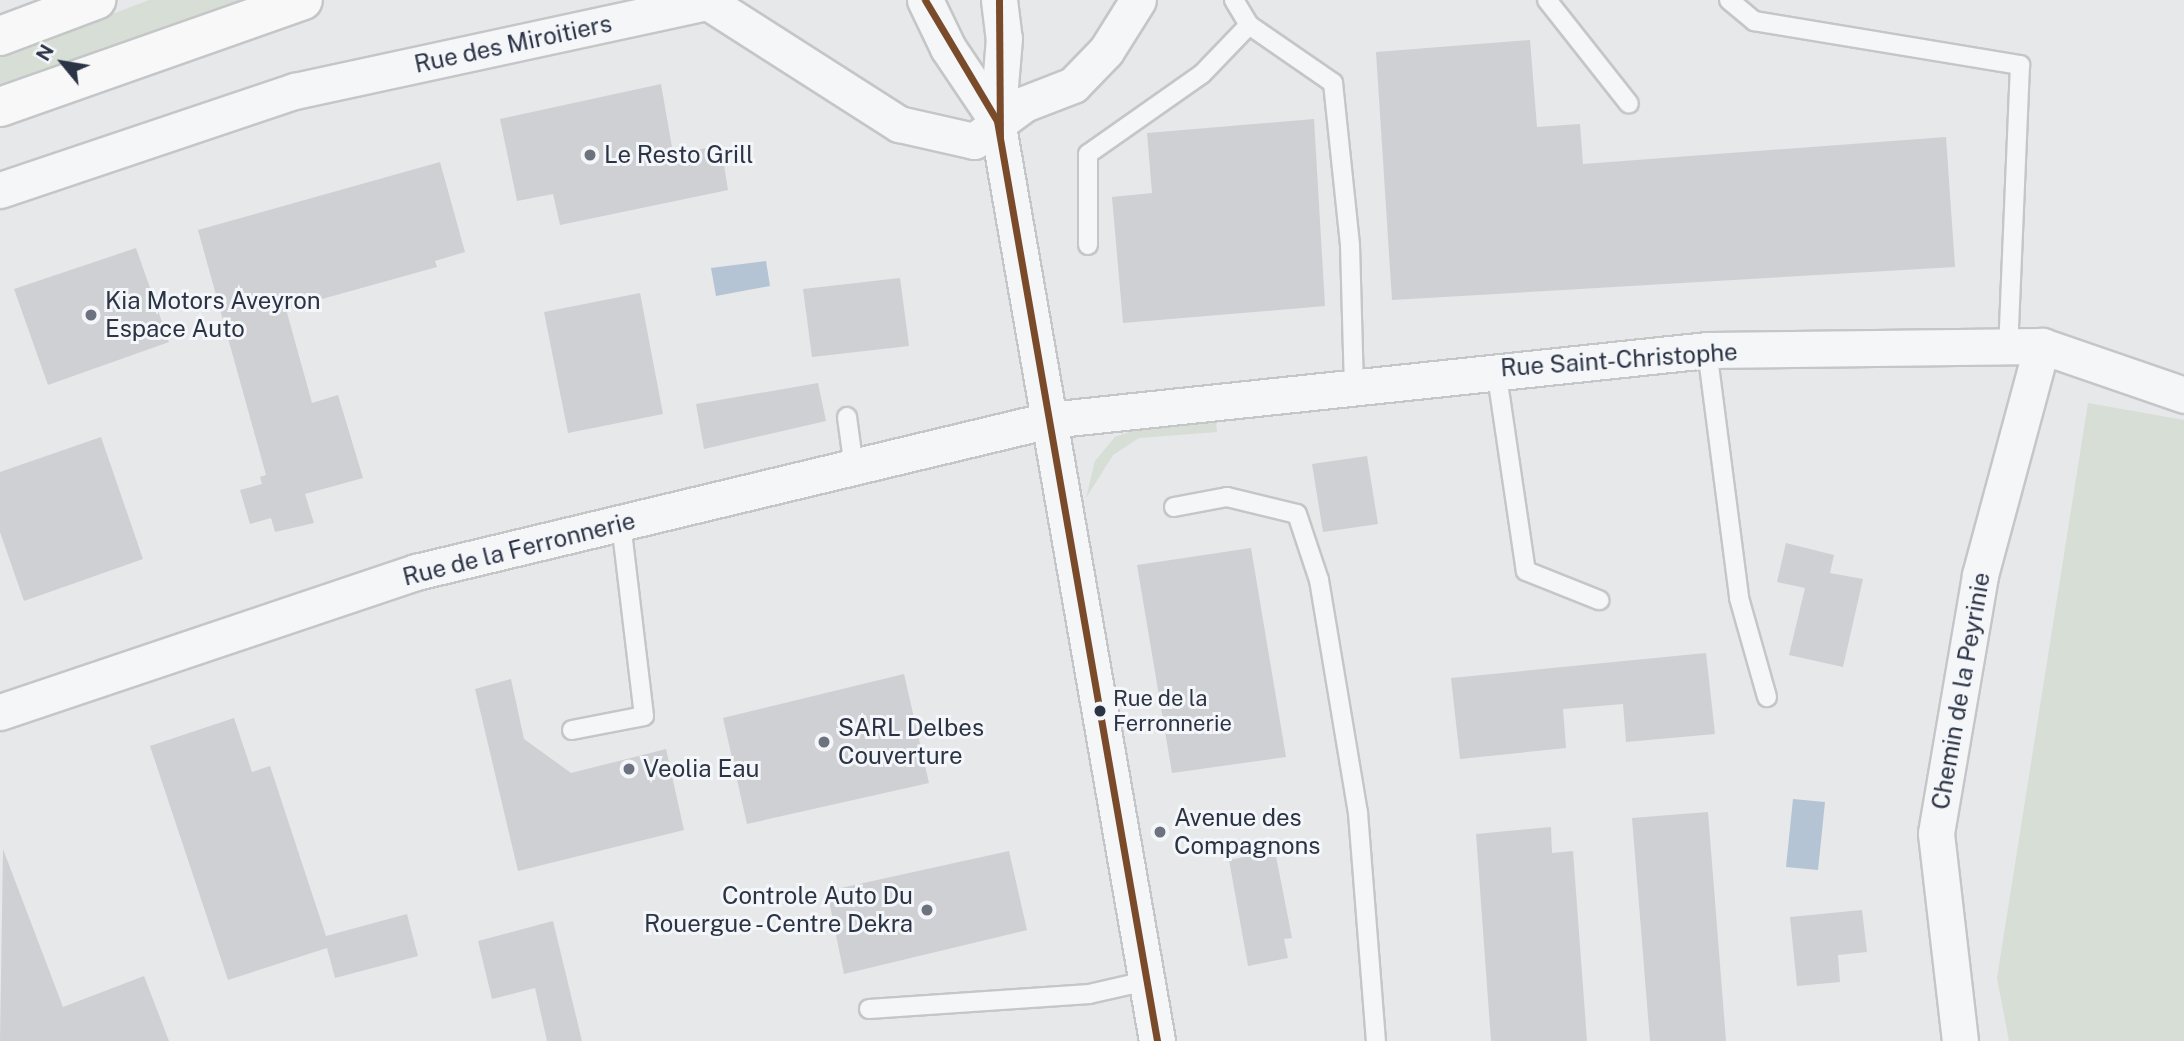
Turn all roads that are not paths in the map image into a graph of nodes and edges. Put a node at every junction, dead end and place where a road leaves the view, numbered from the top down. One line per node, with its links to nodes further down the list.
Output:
1 (96, 0): 10 (main road)
2 (303, 0): 12 (main road)
3 (925, 0): 13 (street)
4 (999, 0): 13 (street)
5 (1138, 0): 13 (street)
6 (1234, 0): 9 (lane)
7 (1547, 0): 11 (lane)
8 (1729, 0): 16 (lane)
9 (1249, 25): 15 (lane); 19 (lane)
10 (0, 37)
11 (1629, 104)
12 (0, 107)
13 (998, 121): 14 (street, Rue des Miroitiers); 22 (street)
14 (0, 190)
15 (1088, 245)
16 (2025, 347): 17 (street, Rue Saint-Christophe); 20 (street, Rue Saint-Christophe); 34 (street, Chemin de la Peyrinie)
17 (1707, 350): 18 (street, Rue Saint-Christophe); 27 (lane)
18 (1496, 369): 19 (street, Rue Saint-Christophe); 26 (lane)
19 (1354, 385): 22 (street, Rue Saint-Christophe)
20 (2184, 395)
21 (847, 417): 23 (lane)
22 (1049, 420): 23 (street, Rue de la Ferronnerie); 30 (street)
23 (855, 468): 25 (street, Rue de la Ferronnerie)
24 (1174, 507): 33 (lane)
25 (621, 523): 28 (street, Rue de la Ferronnerie); 29 (lane)
26 (1599, 600)
27 (1767, 697)
28 (0, 712)
29 (572, 730)
30 (1146, 981): 31 (lane); 32 (street)
31 (870, 1009)
32 (1157, 1041)
33 (1376, 1041)
34 (1960, 1041)

